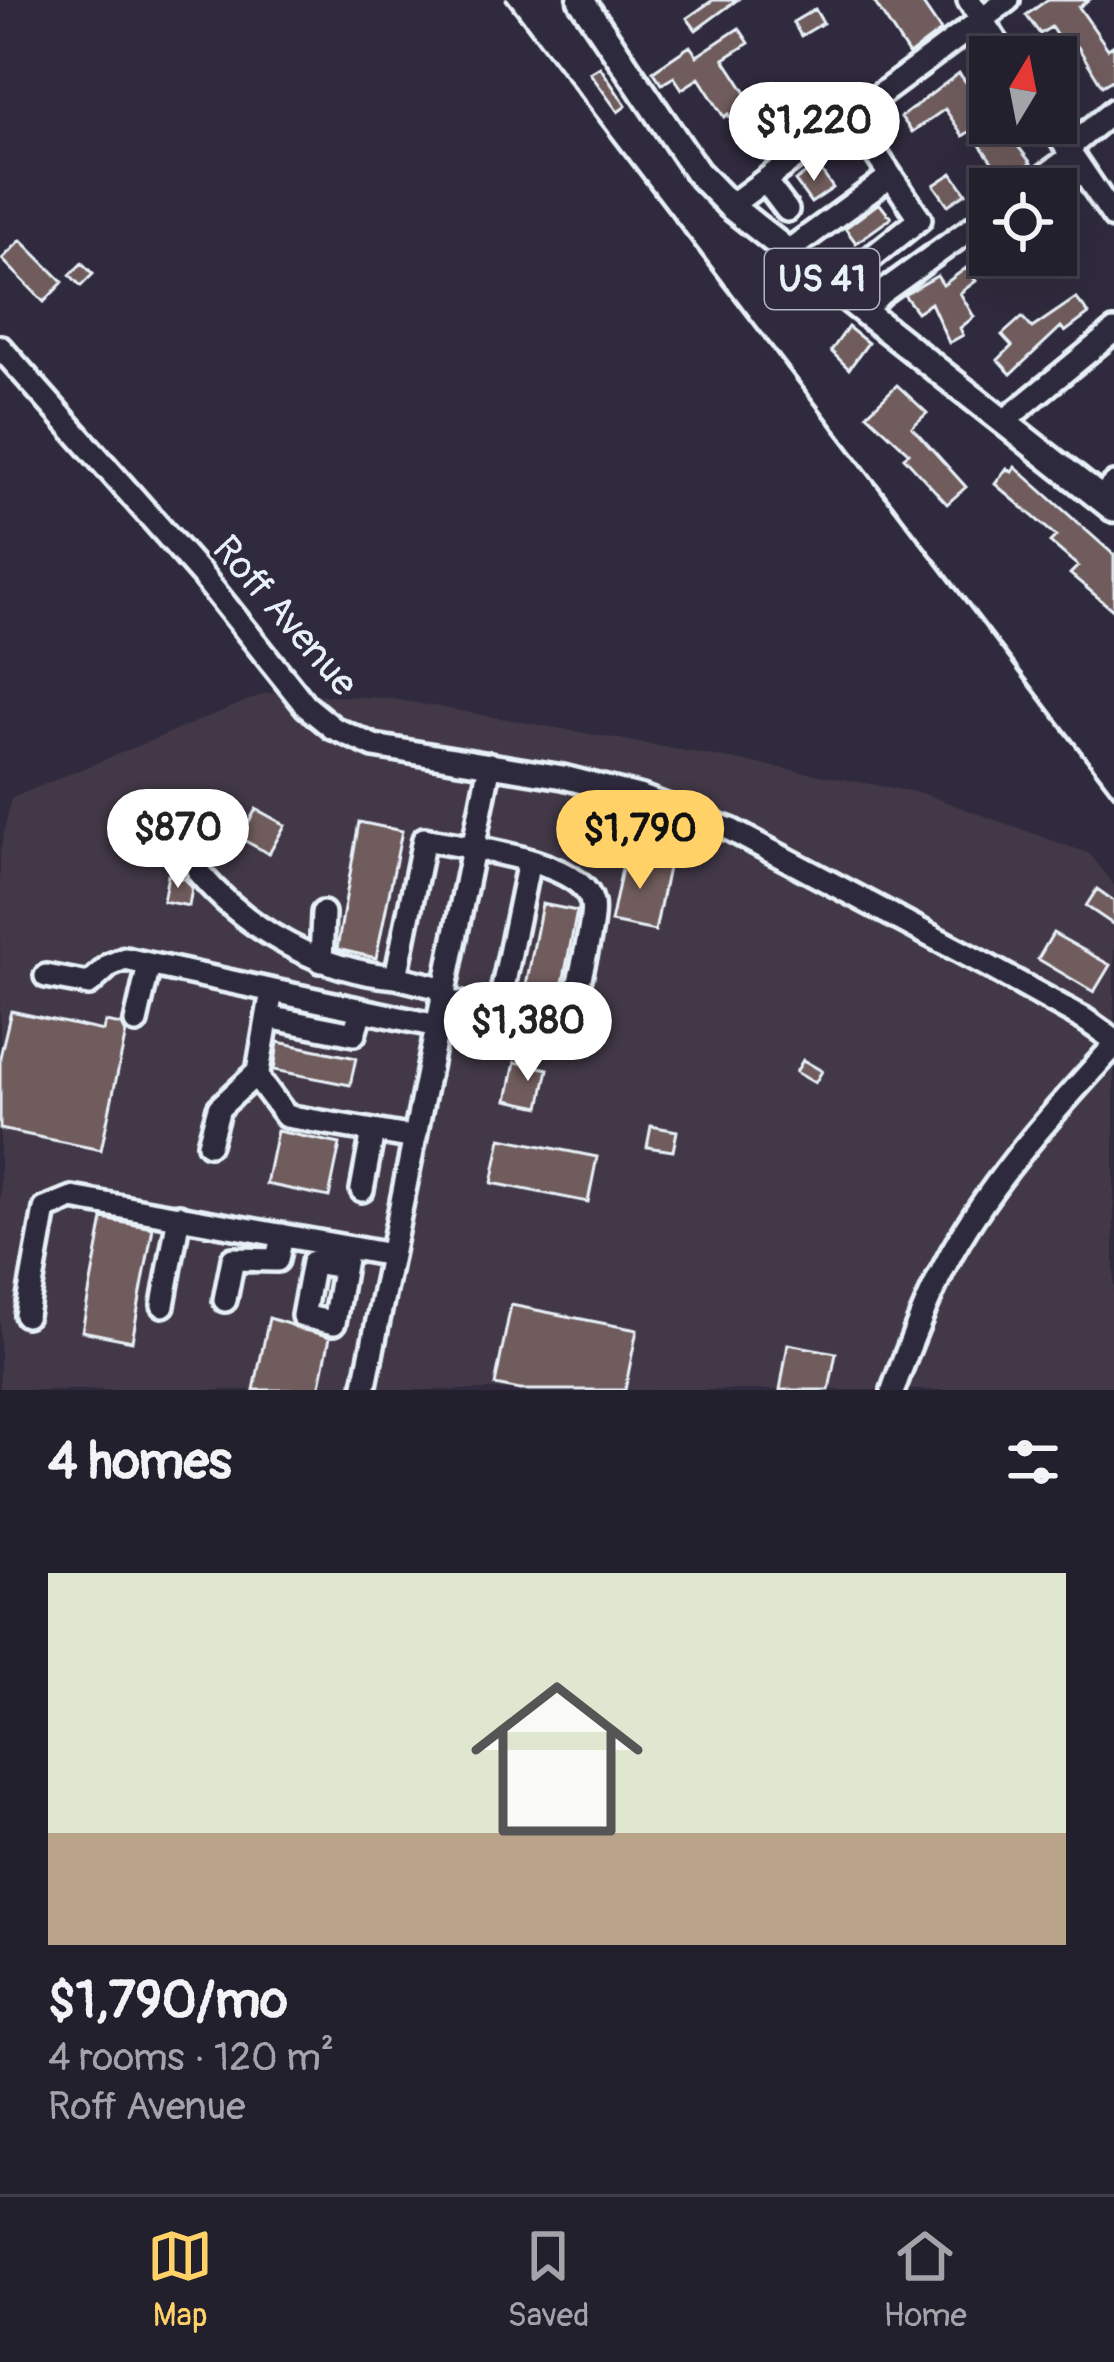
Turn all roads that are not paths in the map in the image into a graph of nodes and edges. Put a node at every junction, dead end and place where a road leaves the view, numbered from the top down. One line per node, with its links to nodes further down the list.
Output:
1 (581, 0): 12 (main road, US 41)
2 (1008, 0): 3 (street)
3 (975, 10): 4 (street); 6 (street)
4 (992, 36)
5 (1114, 110): 8 (street)
6 (851, 116): 10 (street); 11 (street)
7 (1064, 144): 8 (street)
8 (1070, 153): 9 (street); 14 (street)
9 (1052, 168)
10 (891, 176): 16 (street); 17 (street)
11 (765, 181): 12 (street); 13 (street)
12 (730, 206): 16 (main road, US 41)
13 (787, 211)
14 (1114, 217)
15 (969, 230): 18 (street)
16 (788, 251): 17 (main road, US 41)
17 (833, 288): 18 (main road, US 41)
18 (863, 312): 21 (main road, US 41)
19 (1114, 331): 21 (street)
20 (0, 346): 23 (street, Roff Avenue)
21 (1003, 422): 22 (main road, US 41)
22 (1109, 497)
23 (490, 764): 24 (street); 39 (street, Roff Avenue)
24 (473, 849): 25 (street); 31 (street); 33 (street)
25 (529, 861): 35 (street); 35 (street)
26 (199, 873): 28 (street)
27 (322, 913): 28 (street)
28 (321, 961): 31 (street)
29 (148, 964): 30 (street); 32 (street); 37 (street)
30 (46, 976)
31 (396, 977): 33 (street)
32 (272, 991): 34 (street); 36 (street)
33 (443, 995): 35 (street); 38 (street)
34 (361, 1010): 36 (street); 38 (street)
35 (498, 1012)
36 (268, 1017): 40 (street)
37 (136, 1022)
38 (437, 1026): 42 (street)
39 (1114, 1043): 52 (street)
40 (259, 1072): 41 (street); 43 (street)
41 (373, 1131): 42 (street); 44 (street)
42 (415, 1138): 47 (street)
43 (208, 1144)
44 (362, 1190)
45 (179, 1216): 46 (street); 49 (street); 50 (street)
46 (282, 1235): 47 (street); 48 (street)
47 (392, 1255): 51 (street)
48 (225, 1300)
49 (163, 1305)
50 (26, 1315)
51 (364, 1390)
52 (893, 1390)

